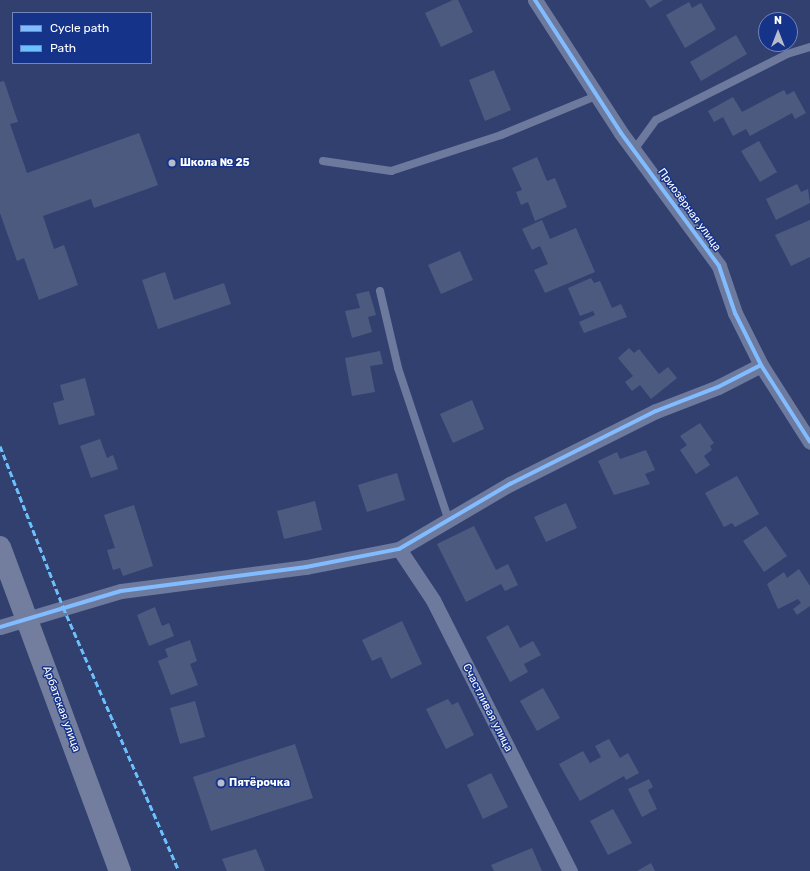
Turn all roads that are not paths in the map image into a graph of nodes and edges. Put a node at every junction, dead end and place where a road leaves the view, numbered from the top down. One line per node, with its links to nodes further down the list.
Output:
1 (535, 0): 3 (street, Приозёрная улица)
2 (810, 47): 4 (lane)
3 (596, 96): 4 (street, Приозёрная улица); 5 (lane)
4 (634, 150): 7 (street, Приозёрная улица)
5 (324, 162)
6 (380, 291): 9 (lane)
7 (760, 365): 8 (street, Приозёрная улица); 9 (street)
8 (810, 442)
9 (448, 518): 11 (street)
10 (0, 547): 12 (main road, Арбатская улица)
11 (399, 548): 12 (street); 15 (street, Счастливая улица)
12 (27, 617): 13 (street); 14 (main road, Арбатская улица)
13 (0, 627)
14 (120, 871)
15 (570, 871)

